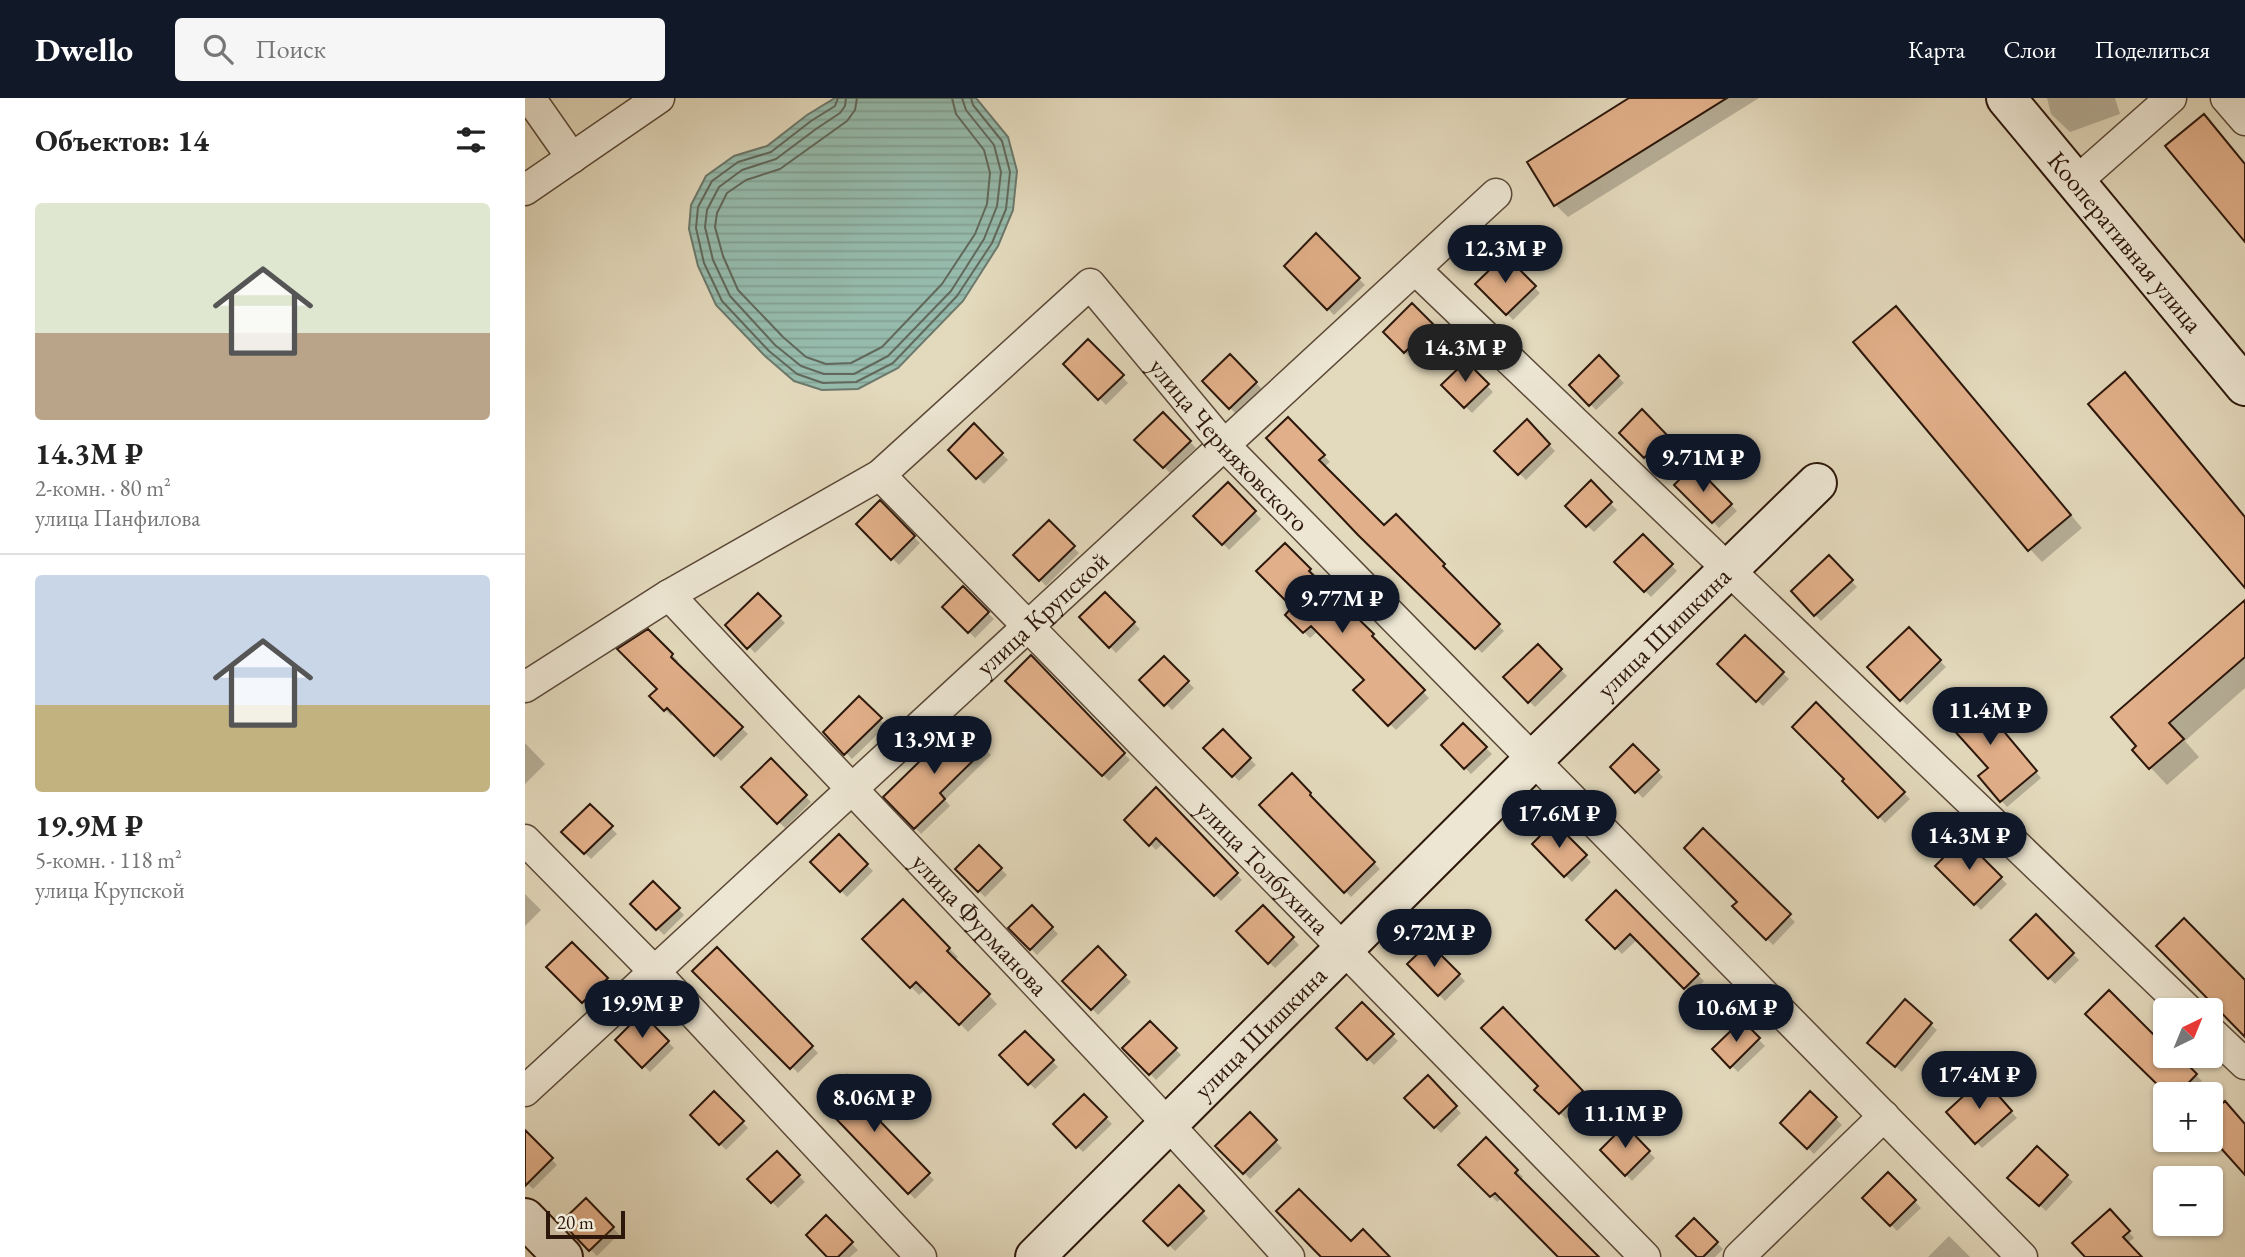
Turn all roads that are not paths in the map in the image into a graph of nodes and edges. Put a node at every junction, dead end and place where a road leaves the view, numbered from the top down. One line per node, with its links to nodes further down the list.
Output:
1 (530, 98): 7 (street)
2 (659, 98): 7 (street)
3 (2006, 98): 8 (street, Кооперативная улица)
4 (2171, 98): 8 (street)
5 (2226, 98): 6 (street)
6 (2245, 120)
7 (572, 158): 9 (street)
8 (2076, 182): 12 (street, Кооперативная улица)
9 (525, 190)
10 (1496, 194): 11 (street, улица Крупской)
11 (1415, 269): 13 (street, улица Крупской); 16 (street)
12 (2245, 386)
13 (1224, 445): 14 (street, улица Черняховского); 18 (street, улица Крупской); 20 (street, улица Черняховского)
14 (880, 475): 17 (street); 18 (street, улица Толбухина)
15 (1818, 483): 16 (street, улица Шишкина)
16 (1728, 570): 20 (street, улица Шишкина); 25 (street)
17 (669, 595): 19 (street); 21 (street, улица Фурманова)
18 (1028, 626): 21 (street, улица Крупской); 23 (street, улица Толбухина)
19 (525, 687)
20 (1533, 760): 23 (street, улица Шишкина); 29 (street, улица Черняховского)
21 (851, 790): 24 (street, улица Крупской); 30 (street, улица Фурманова)
22 (525, 840): 24 (street)
23 (1344, 949): 30 (street, улица Шишкина); 36 (street, улица Толбухина)
24 (654, 971): 28 (street, улица Крупской); 33 (street)
25 (2175, 998)
26 (2223, 1043): 27 (street)
27 (2245, 1064)
28 (525, 1091)
29 (1884, 1116): 37 (street); 38 (street, улица Черняховского)
30 (1169, 1123): 34 (street, улица Шишкина); 35 (street, улица Фурманова)
31 (525, 1218): 32 (street)
32 (563, 1257)
33 (921, 1257)
34 (1035, 1257)
35 (1289, 1257)
36 (1645, 1257)
37 (1739, 1257)
38 (2022, 1257)

